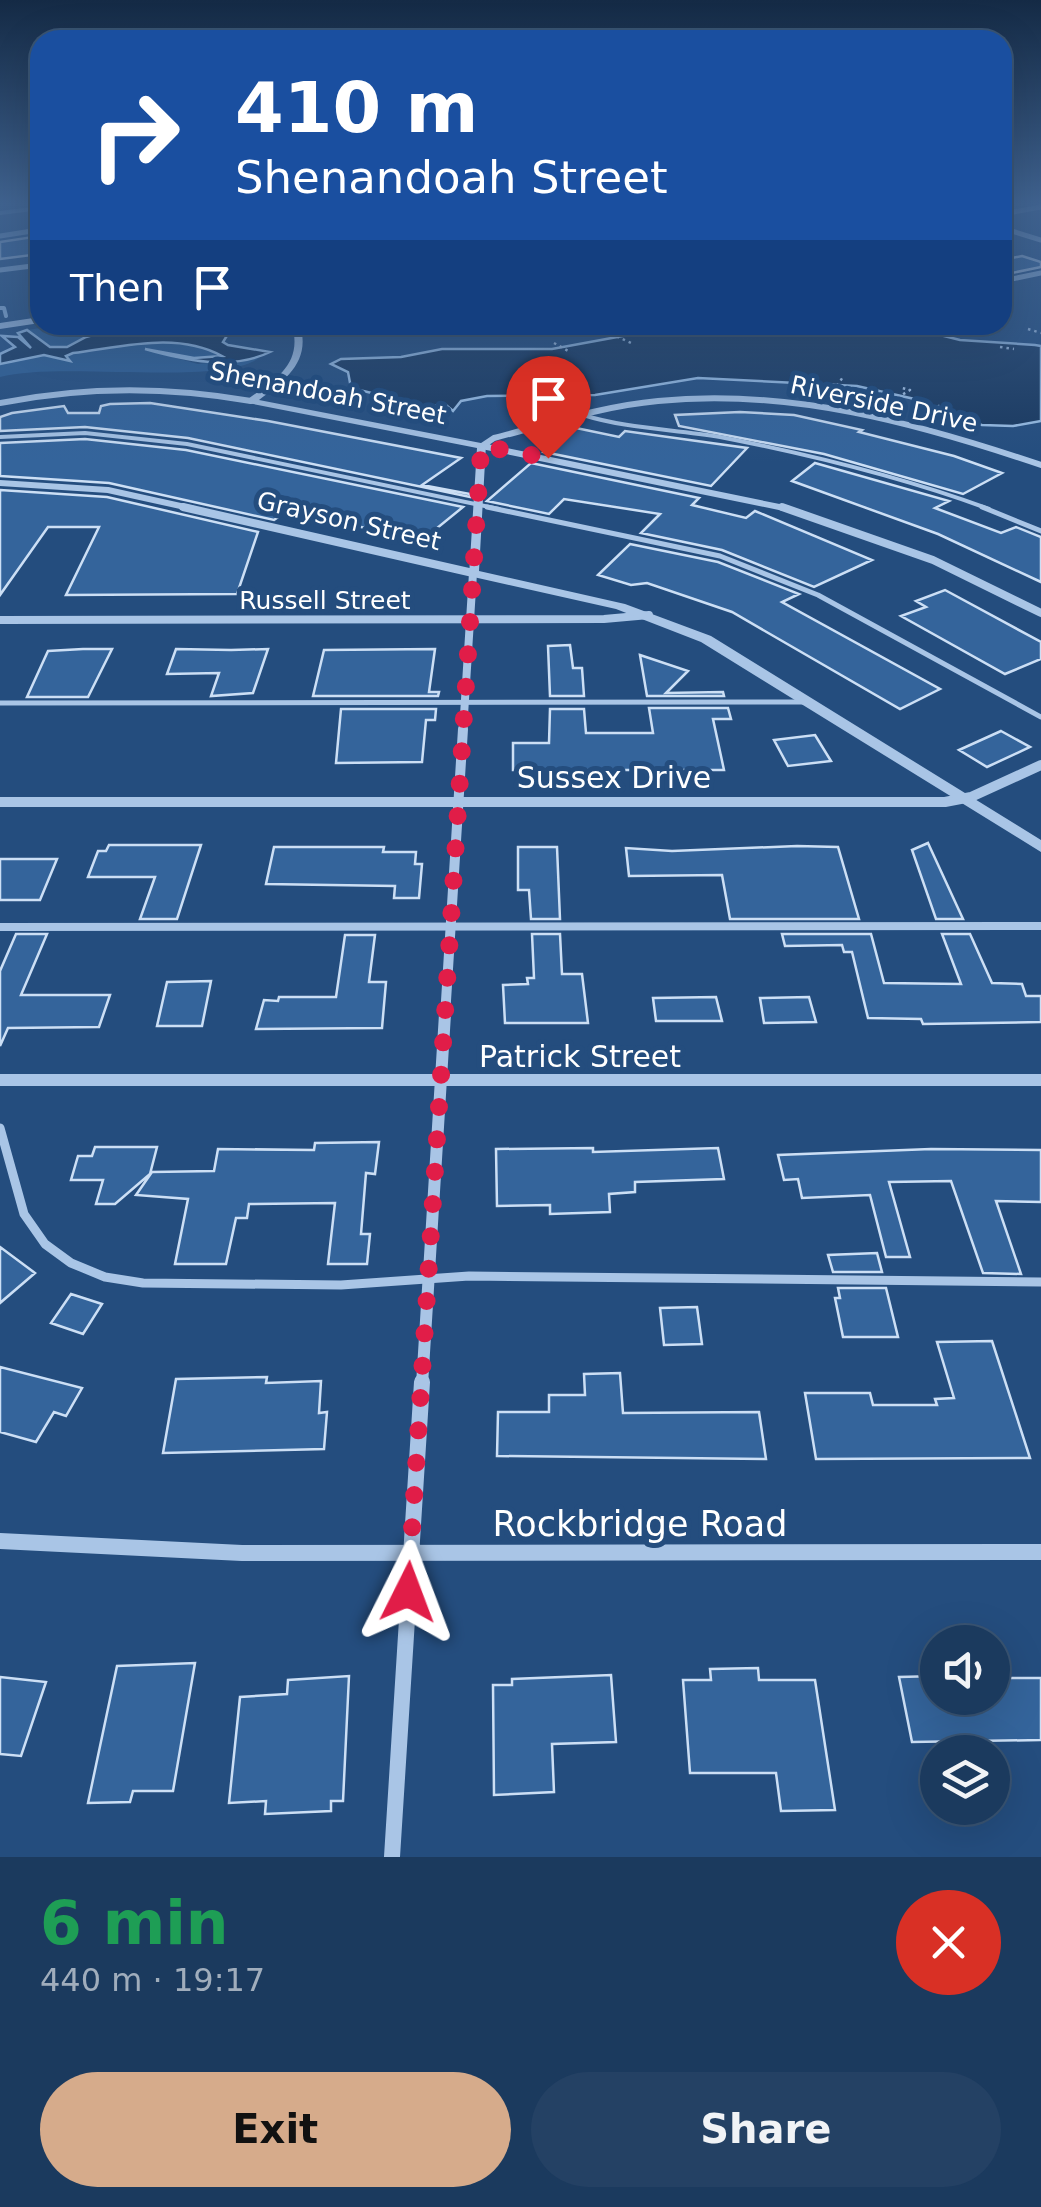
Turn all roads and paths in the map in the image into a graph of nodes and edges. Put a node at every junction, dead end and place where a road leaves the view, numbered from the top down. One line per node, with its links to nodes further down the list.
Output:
1 (30, 322): 2 (street)
2 (0, 326)
3 (1028, 329): 4 (path)
4 (1041, 333)
5 (299, 335): 19 (street)
6 (613, 335): 9 (path)
7 (1012, 340): 11 (path)
8 (554, 343): 13 (path)
9 (631, 343)
10 (1000, 347): 11 (path)
11 (1008, 348): 12 (path)
12 (1014, 349)
13 (570, 352)
14 (812, 374): 16 (path)
15 (844, 377): 18 (path)
16 (790, 388)
17 (902, 388): 20 (path)
18 (836, 392)
19 (251, 401): 22 (street, Shenandoah Street); 26 (street, Shenandoah Street)
20 (892, 401)
21 (947, 403): 23 (path)
22 (0, 404)
23 (922, 412)
24 (583, 415): 26 (street, Riverside Drive); 27 (street, Riverside Drive); 30 (lane)
25 (0, 436): 29 (lane)
26 (482, 446): 29 (street); 32 (street, Shenandoah Street)
27 (1041, 465)
28 (0, 483): 31 (street, Grayson Street)
29 (476, 504): 31 (street); 39 (lane)
30 (1041, 531)
31 (473, 572): 33 (street, Grayson Street); 35 (street)
32 (1041, 613)
33 (650, 615): 35 (street, Russell Street); 36 (street, Grayson Street)
34 (0, 620): 35 (street, Russell Street)
35 (470, 620): 38 (street)
36 (808, 702): 38 (lane); 41 (street, Grayson Street)
37 (0, 703): 38 (lane)
38 (466, 704): 43 (street)
39 (1041, 717)
40 (1041, 766): 41 (street, Sussex Drive)
41 (964, 799): 43 (street, Sussex Drive); 44 (street, Grayson Street)
42 (0, 802): 43 (street, Sussex Drive)
43 (460, 802): 45 (street)
44 (1041, 847)
45 (451, 925): 46 (lane); 47 (lane); 50 (street)
46 (1041, 926)
47 (0, 927)
48 (0, 1080): 50 (street, Patrick Street)
49 (1041, 1080): 50 (street, Patrick Street)
50 (441, 1081): 52 (street)
51 (0, 1128): 52 (lane)
52 (428, 1280): 53 (lane); 56 (street)
53 (1041, 1282)
54 (0, 1541): 56 (street, Rockbridge Road)
55 (1041, 1552): 56 (street, Rockbridge Road)
56 (410, 1554): 57 (street)
57 (392, 1857)

